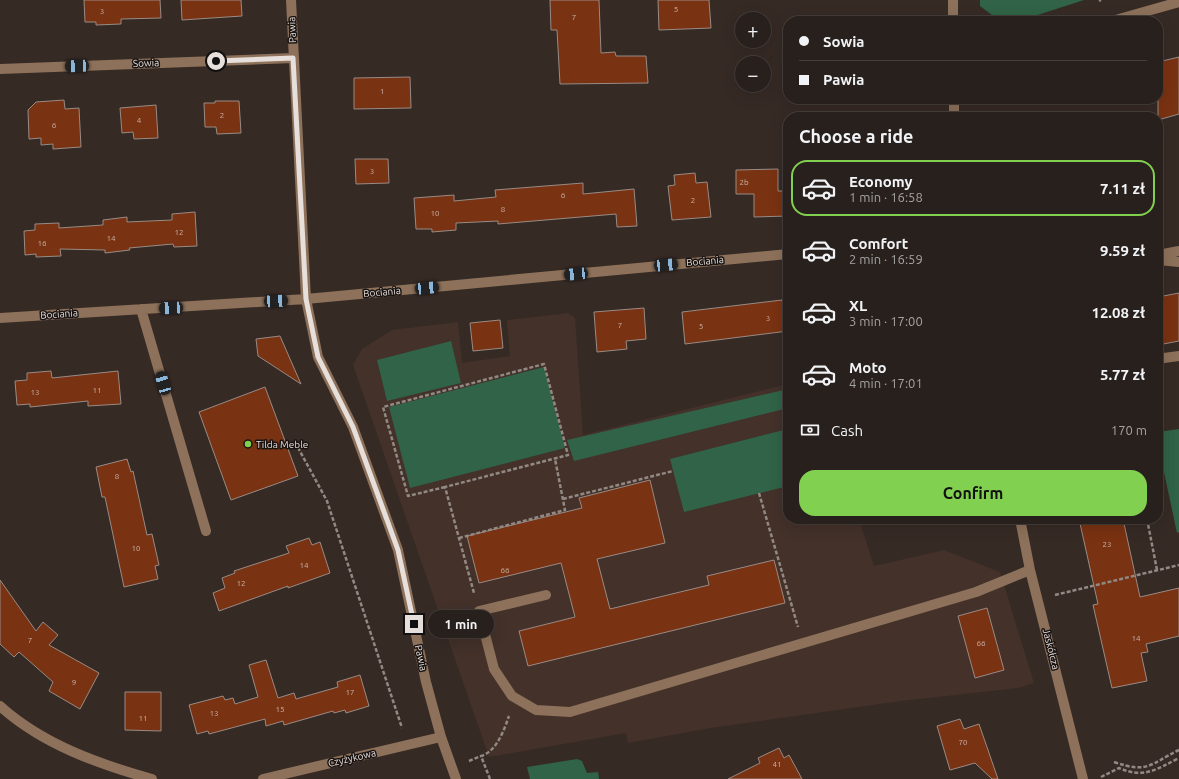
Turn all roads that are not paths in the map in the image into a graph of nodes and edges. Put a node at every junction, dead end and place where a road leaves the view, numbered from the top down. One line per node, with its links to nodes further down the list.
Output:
1 (291, 0): 6 (street, Pawia)
2 (953, 0): 4 (street)
3 (1179, 2): 5 (street)
4 (953, 16)
5 (1130, 16)
6 (293, 58): 7 (street, Sowia); 13 (street, Pawia)
7 (0, 69)
8 (1179, 251): 10 (street)
9 (783, 254): 13 (street, Bociania)
10 (1163, 254)
11 (1163, 260): 12 (street)
12 (1179, 262)
13 (306, 299): 14 (street, Bociania); 23 (street, Pawia)
14 (141, 309): 15 (street, Bociania); 19 (street)
15 (0, 318)
16 (1179, 356): 17 (street)
17 (1163, 358)
18 (1021, 524): 20 (street, Jaskółcza)
19 (206, 532)
20 (1030, 570): 21 (street); 27 (street, Jaskółcza)
21 (546, 595)
22 (0, 706): 24 (street)
23 (441, 737): 25 (street, Czyżykowa); 26 (street, Pawia)
24 (152, 779)
25 (263, 779)
26 (456, 779)
27 (1083, 779)

